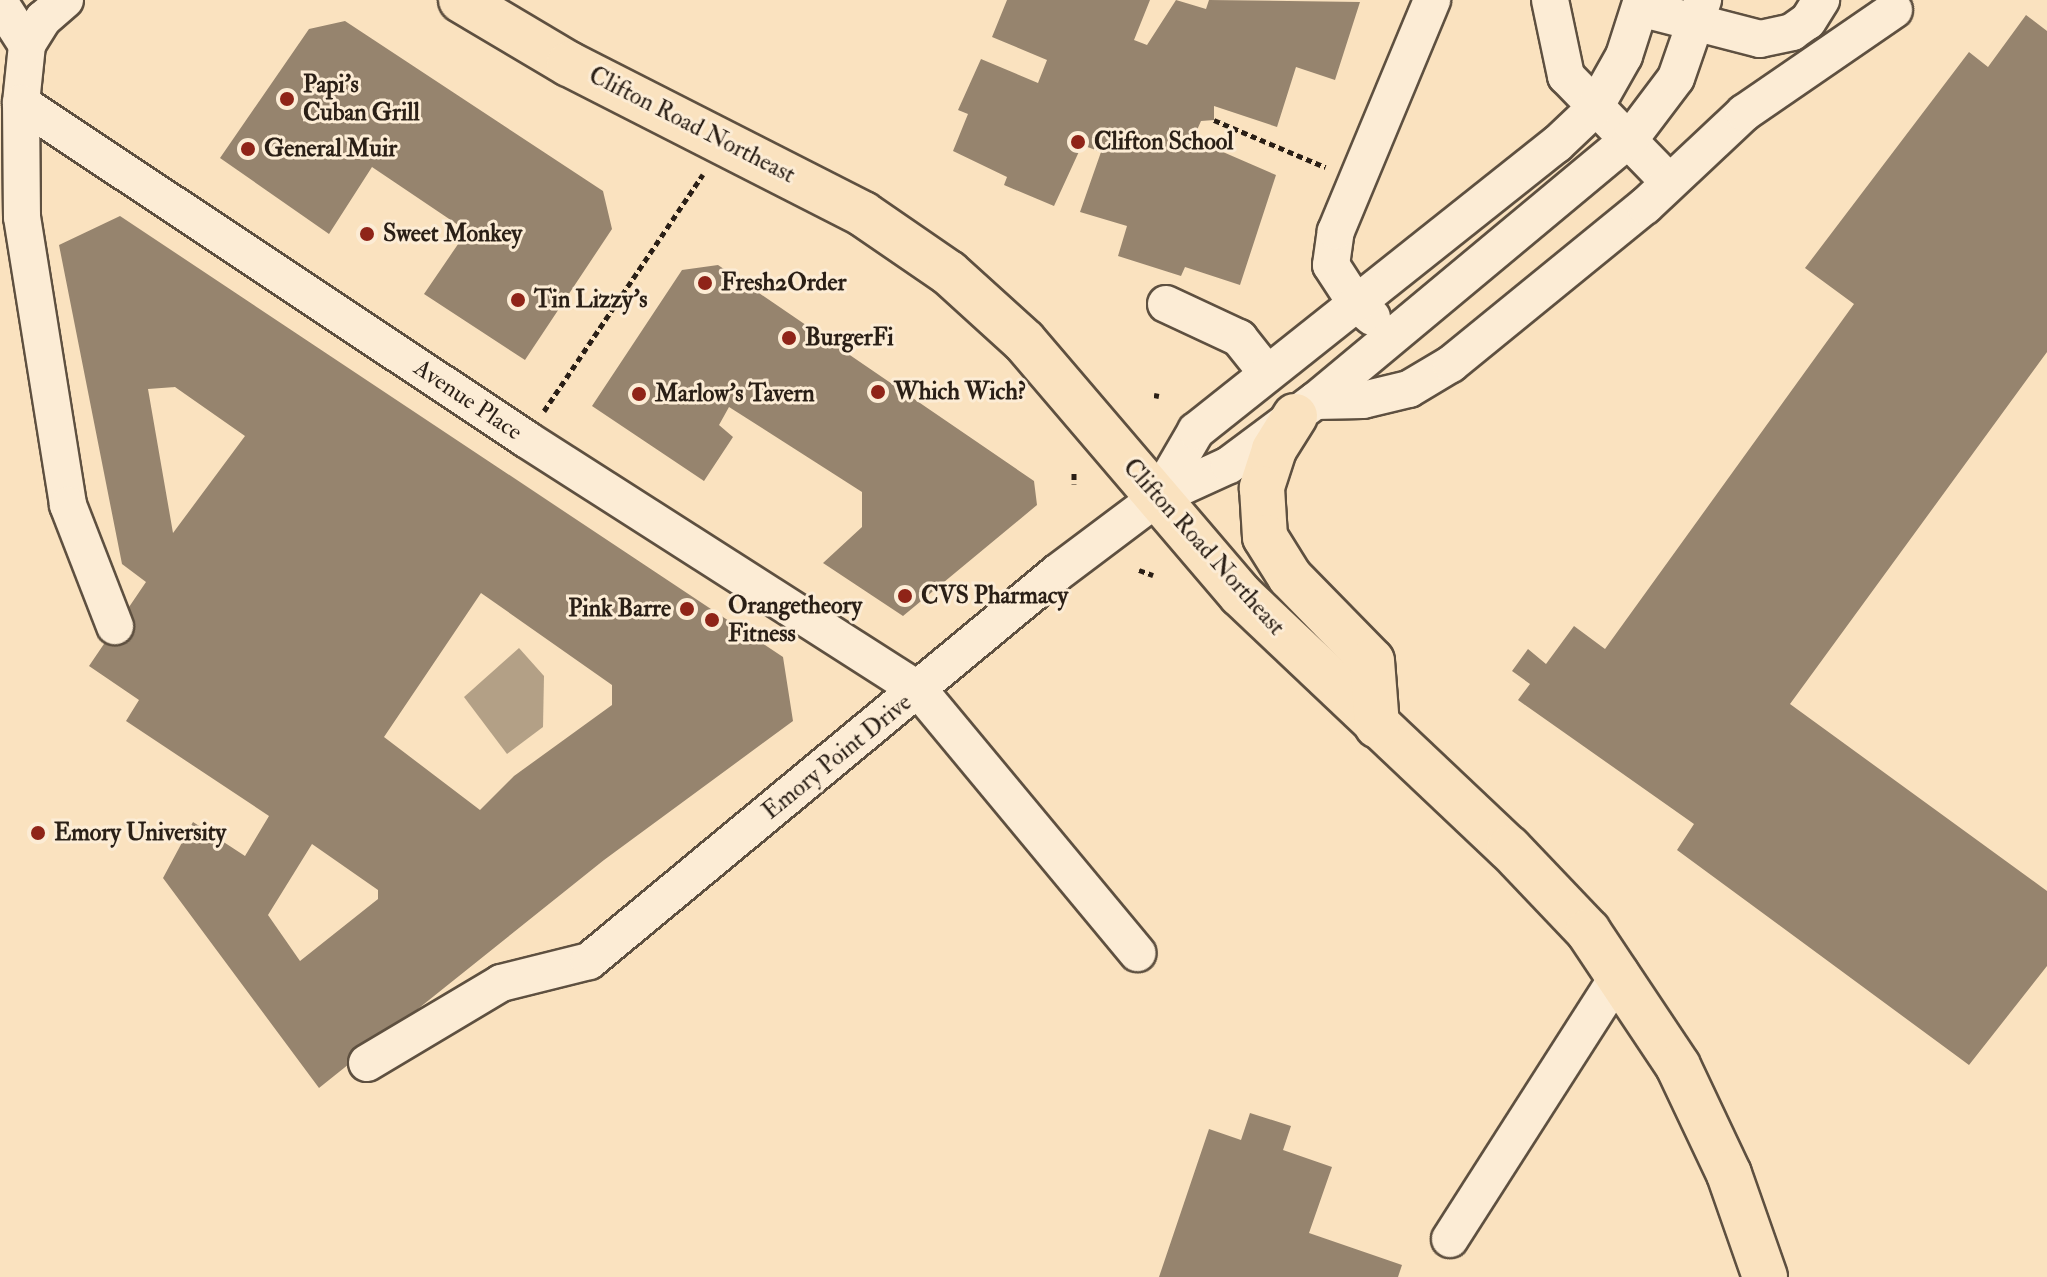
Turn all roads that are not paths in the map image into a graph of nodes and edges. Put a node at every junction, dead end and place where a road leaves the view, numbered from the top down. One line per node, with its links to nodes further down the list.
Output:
1 (65, 0): 11 (street)
2 (461, 0): 21 (main road, Clifton Road Northeast)
3 (1432, 0): 16 (street)
4 (1550, 0): 13 (street)
5 (1821, 0): 10 (street)
6 (1839, 0): 9 (street)
7 (0, 3): 11 (street)
8 (1641, 4): 10 (street); 13 (street)
9 (1900, 5): 15 (street)
10 (1701, 13): 14 (street)
11 (27, 45): 12 (street)
12 (21, 103): 22 (street); 23 (street, Avenue Place)
13 (1594, 109): 14 (street); 16 (street)
14 (1630, 139): 15 (street); 18 (street)
15 (1668, 181): 20 (street)
16 (1355, 302): 18 (street); 19 (street)
17 (1166, 304): 19 (street)
18 (1395, 336): 20 (street)
19 (1266, 372): 21 (street)
20 (1305, 409): 21 (street); 24 (main road)
21 (1157, 498): 23 (street, Emory Point Drive); 24 (main road, Clifton Road Northeast)
22 (115, 626)
23 (919, 690): 25 (street, Avenue Place); 27 (street, Emory Point Drive)
24 (1377, 726): 26 (main road, Clifton Road Northeast)
25 (1137, 953)
26 (1620, 973): 28 (street); 29 (main road, Clifton Road Northeast)
27 (367, 1063)
28 (1450, 1239)
29 (1765, 1277)

